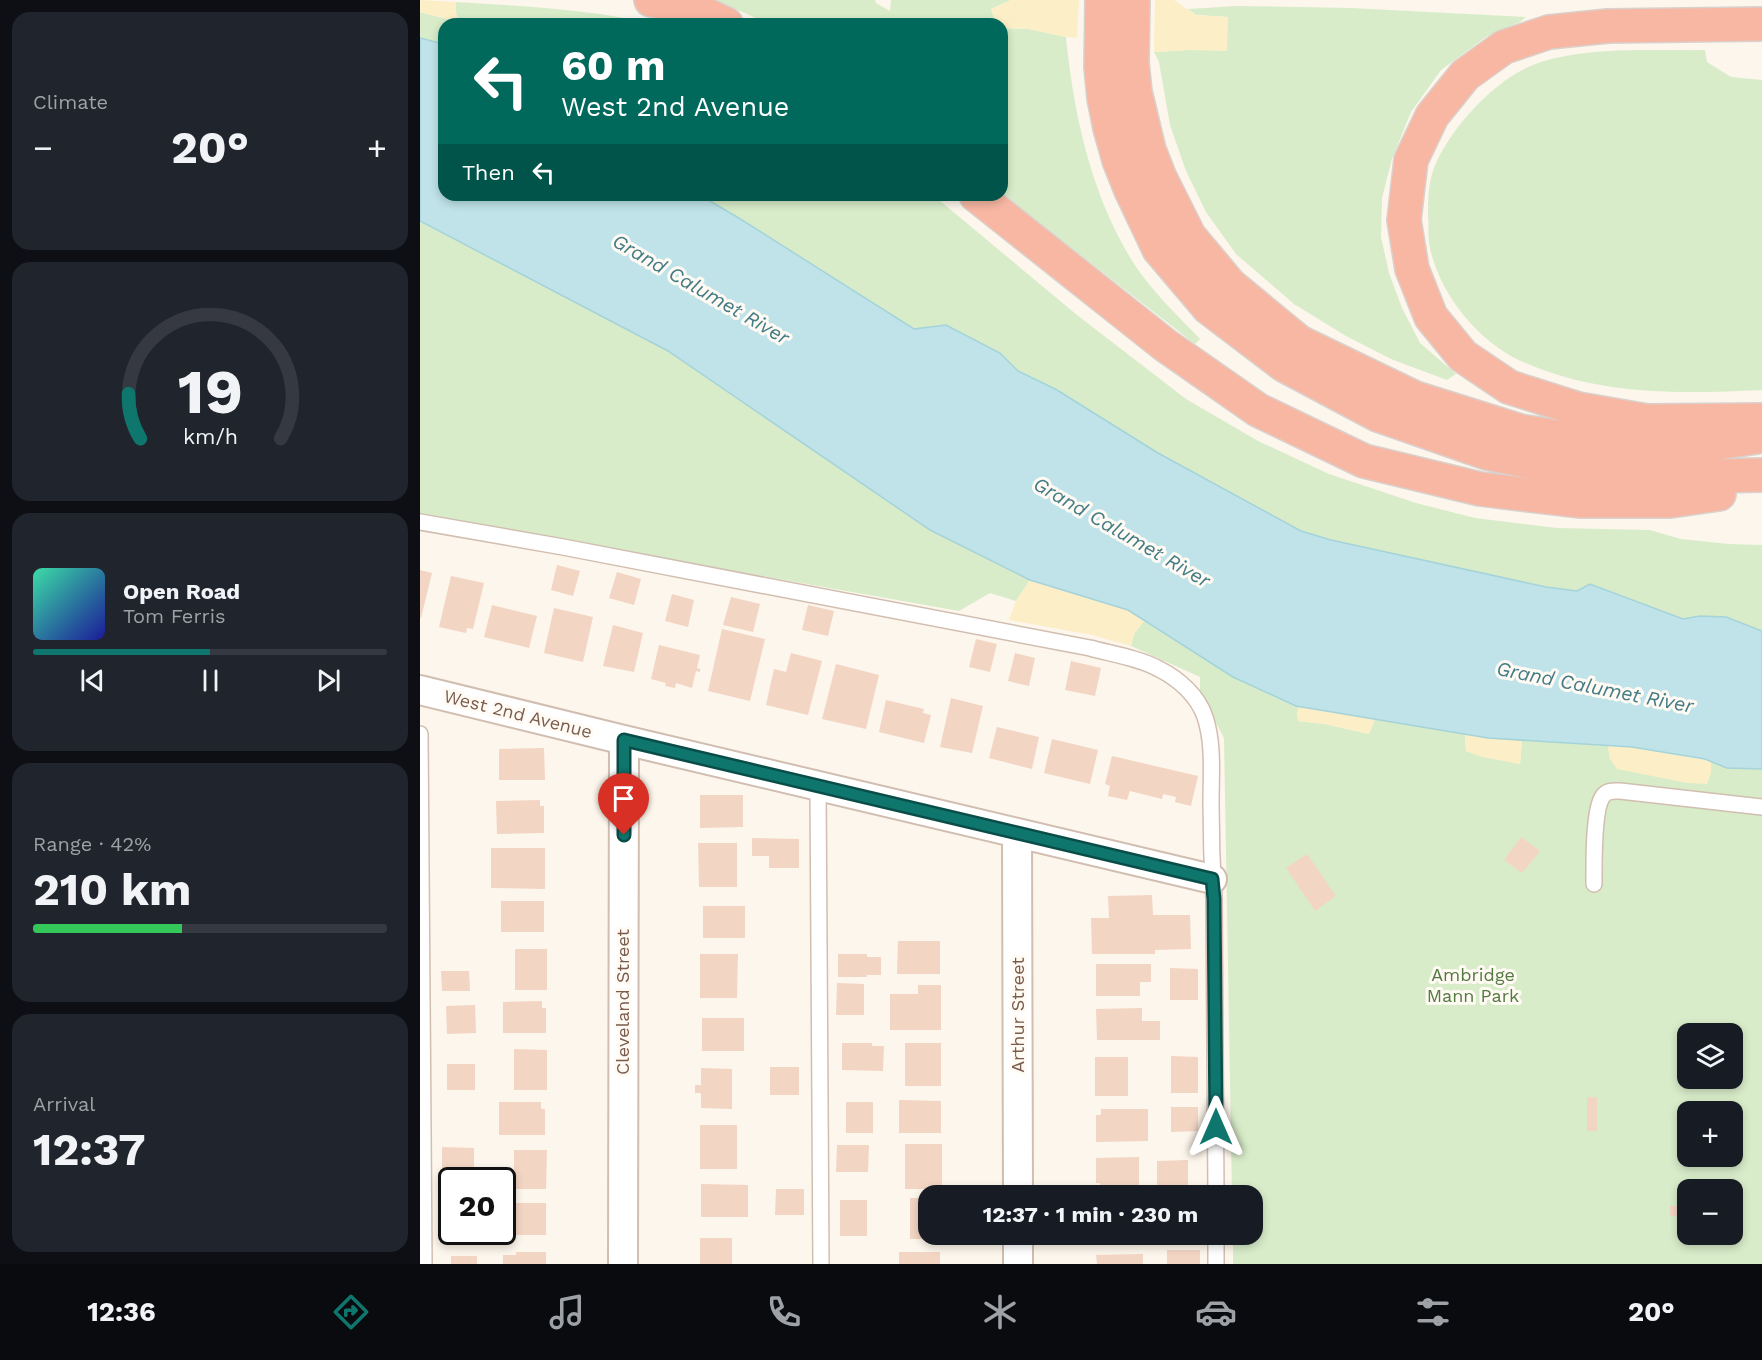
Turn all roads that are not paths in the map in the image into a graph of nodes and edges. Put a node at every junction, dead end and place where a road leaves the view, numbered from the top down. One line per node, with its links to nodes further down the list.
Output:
1 (651, 0): 3 (highway)
2 (1117, 14): 7 (highway); 8 (highway)
3 (713, 18)
4 (1762, 24): 6 (highway)
5 (984, 201): 9 (highway)
6 (1762, 420)
7 (1762, 436)
8 (1762, 475)
9 (1762, 488)
10 (420, 522): 17 (lane)
11 (420, 690): 13 (street, West 2nd Avenue)
12 (420, 734): 23 (lane)
13 (624, 740): 14 (street, West 2nd Avenue); 24 (street, Cleveland Street)
14 (818, 786): 16 (street, West 2nd Avenue); 25 (lane)
15 (1762, 807): 18 (lane)
16 (1017, 834): 17 (street, West 2nd Avenue); 19 (street, Arthur Street)
17 (1212, 879): 20 (lane)
18 (1594, 884)
19 (1018, 1185)
20 (1216, 1185)
21 (1018, 1245): 26 (street)
22 (1216, 1245): 27 (lane)
23 (424, 1264)
24 (623, 1264)
25 (821, 1264)
26 (1018, 1264)
27 (1216, 1264)

